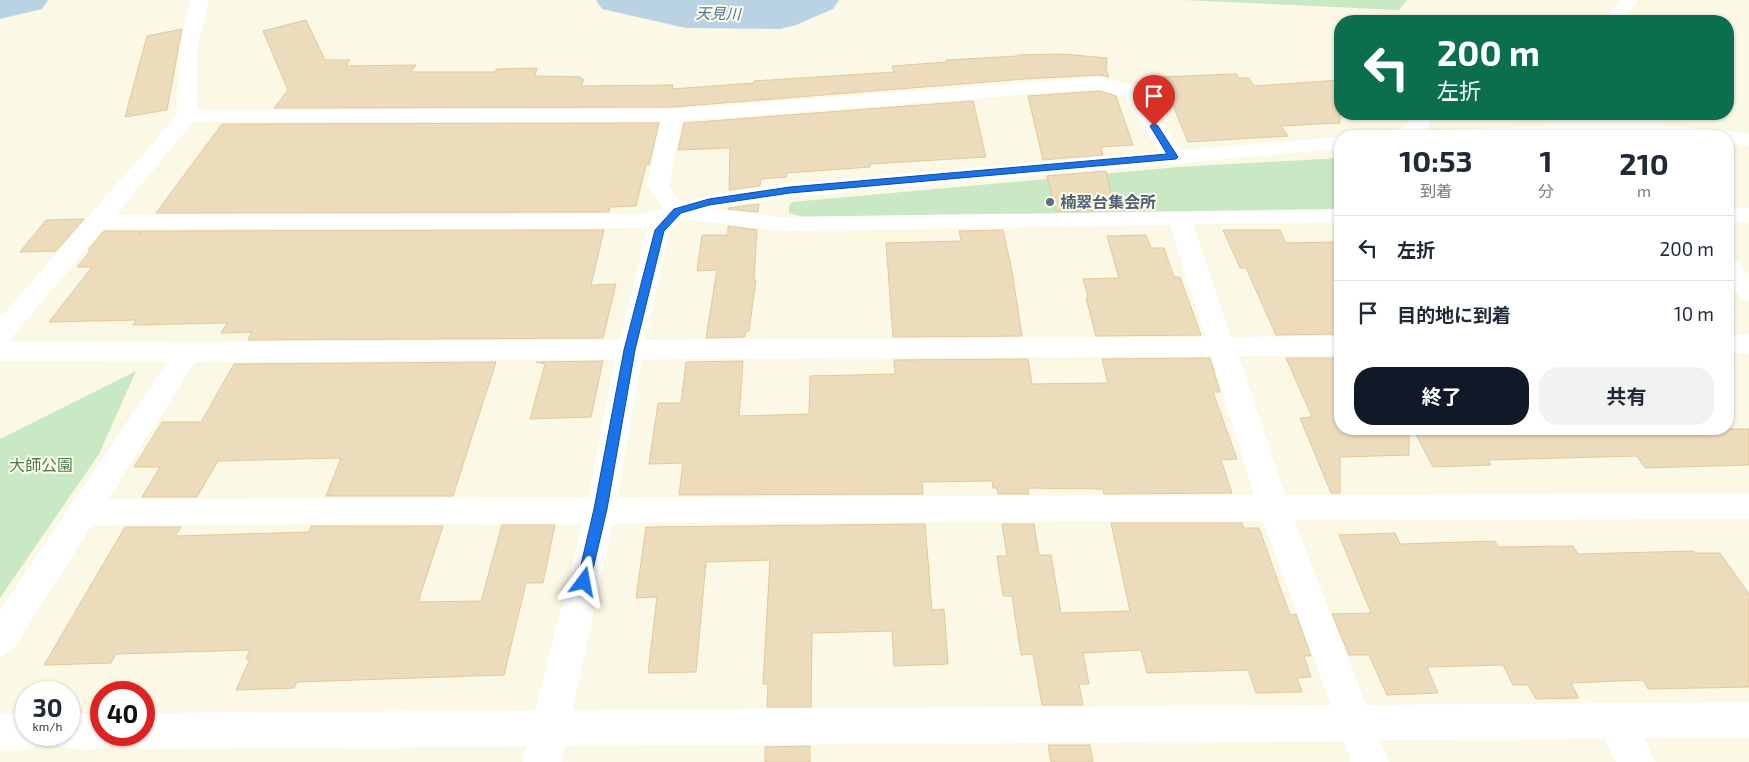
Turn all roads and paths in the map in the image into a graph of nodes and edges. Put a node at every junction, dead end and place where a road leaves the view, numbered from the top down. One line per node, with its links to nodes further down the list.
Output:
1 (200, 0): 5 (street)
2 (1628, 0): 3 (street)
3 (1617, 15)
4 (673, 115): 5 (street); 9 (street); 10 (street)
5 (187, 116): 15 (street)
6 (1734, 138): 7 (street)
7 (1749, 140)
8 (1334, 144): 9 (street)
9 (1173, 157): 10 (street)
10 (677, 211): 14 (street); 15 (street); 24 (street)
11 (1734, 215): 13 (street)
12 (1334, 216): 14 (street)
13 (1749, 216)
14 (1179, 217): 22 (street)
15 (96, 222): 18 (street)
16 (1734, 274): 17 (street)
17 (1749, 291)
18 (0, 335)
19 (1734, 344): 20 (street)
20 (1749, 344)
21 (1334, 346): 22 (street)
22 (1222, 347): 24 (street); 27 (street)
23 (0, 350): 25 (street)
24 (630, 350): 25 (street); 28 (street)
25 (187, 352): 29 (street)
26 (1749, 506): 27 (street)
27 (1274, 508): 28 (street); 33 (street)
28 (600, 509): 29 (street); 34 (street)
29 (84, 512): 30 (street)
30 (0, 640)
31 (1614, 720): 32 (street); 33 (street); 40 (street)
32 (1749, 720)
33 (1356, 723): 34 (street); 39 (street)
34 (550, 728): 35 (street); 38 (street)
35 (155, 731)
36 (0, 732): 37 (street)
37 (15, 732)
38 (542, 762)
39 (1370, 762)
40 (1636, 762)

